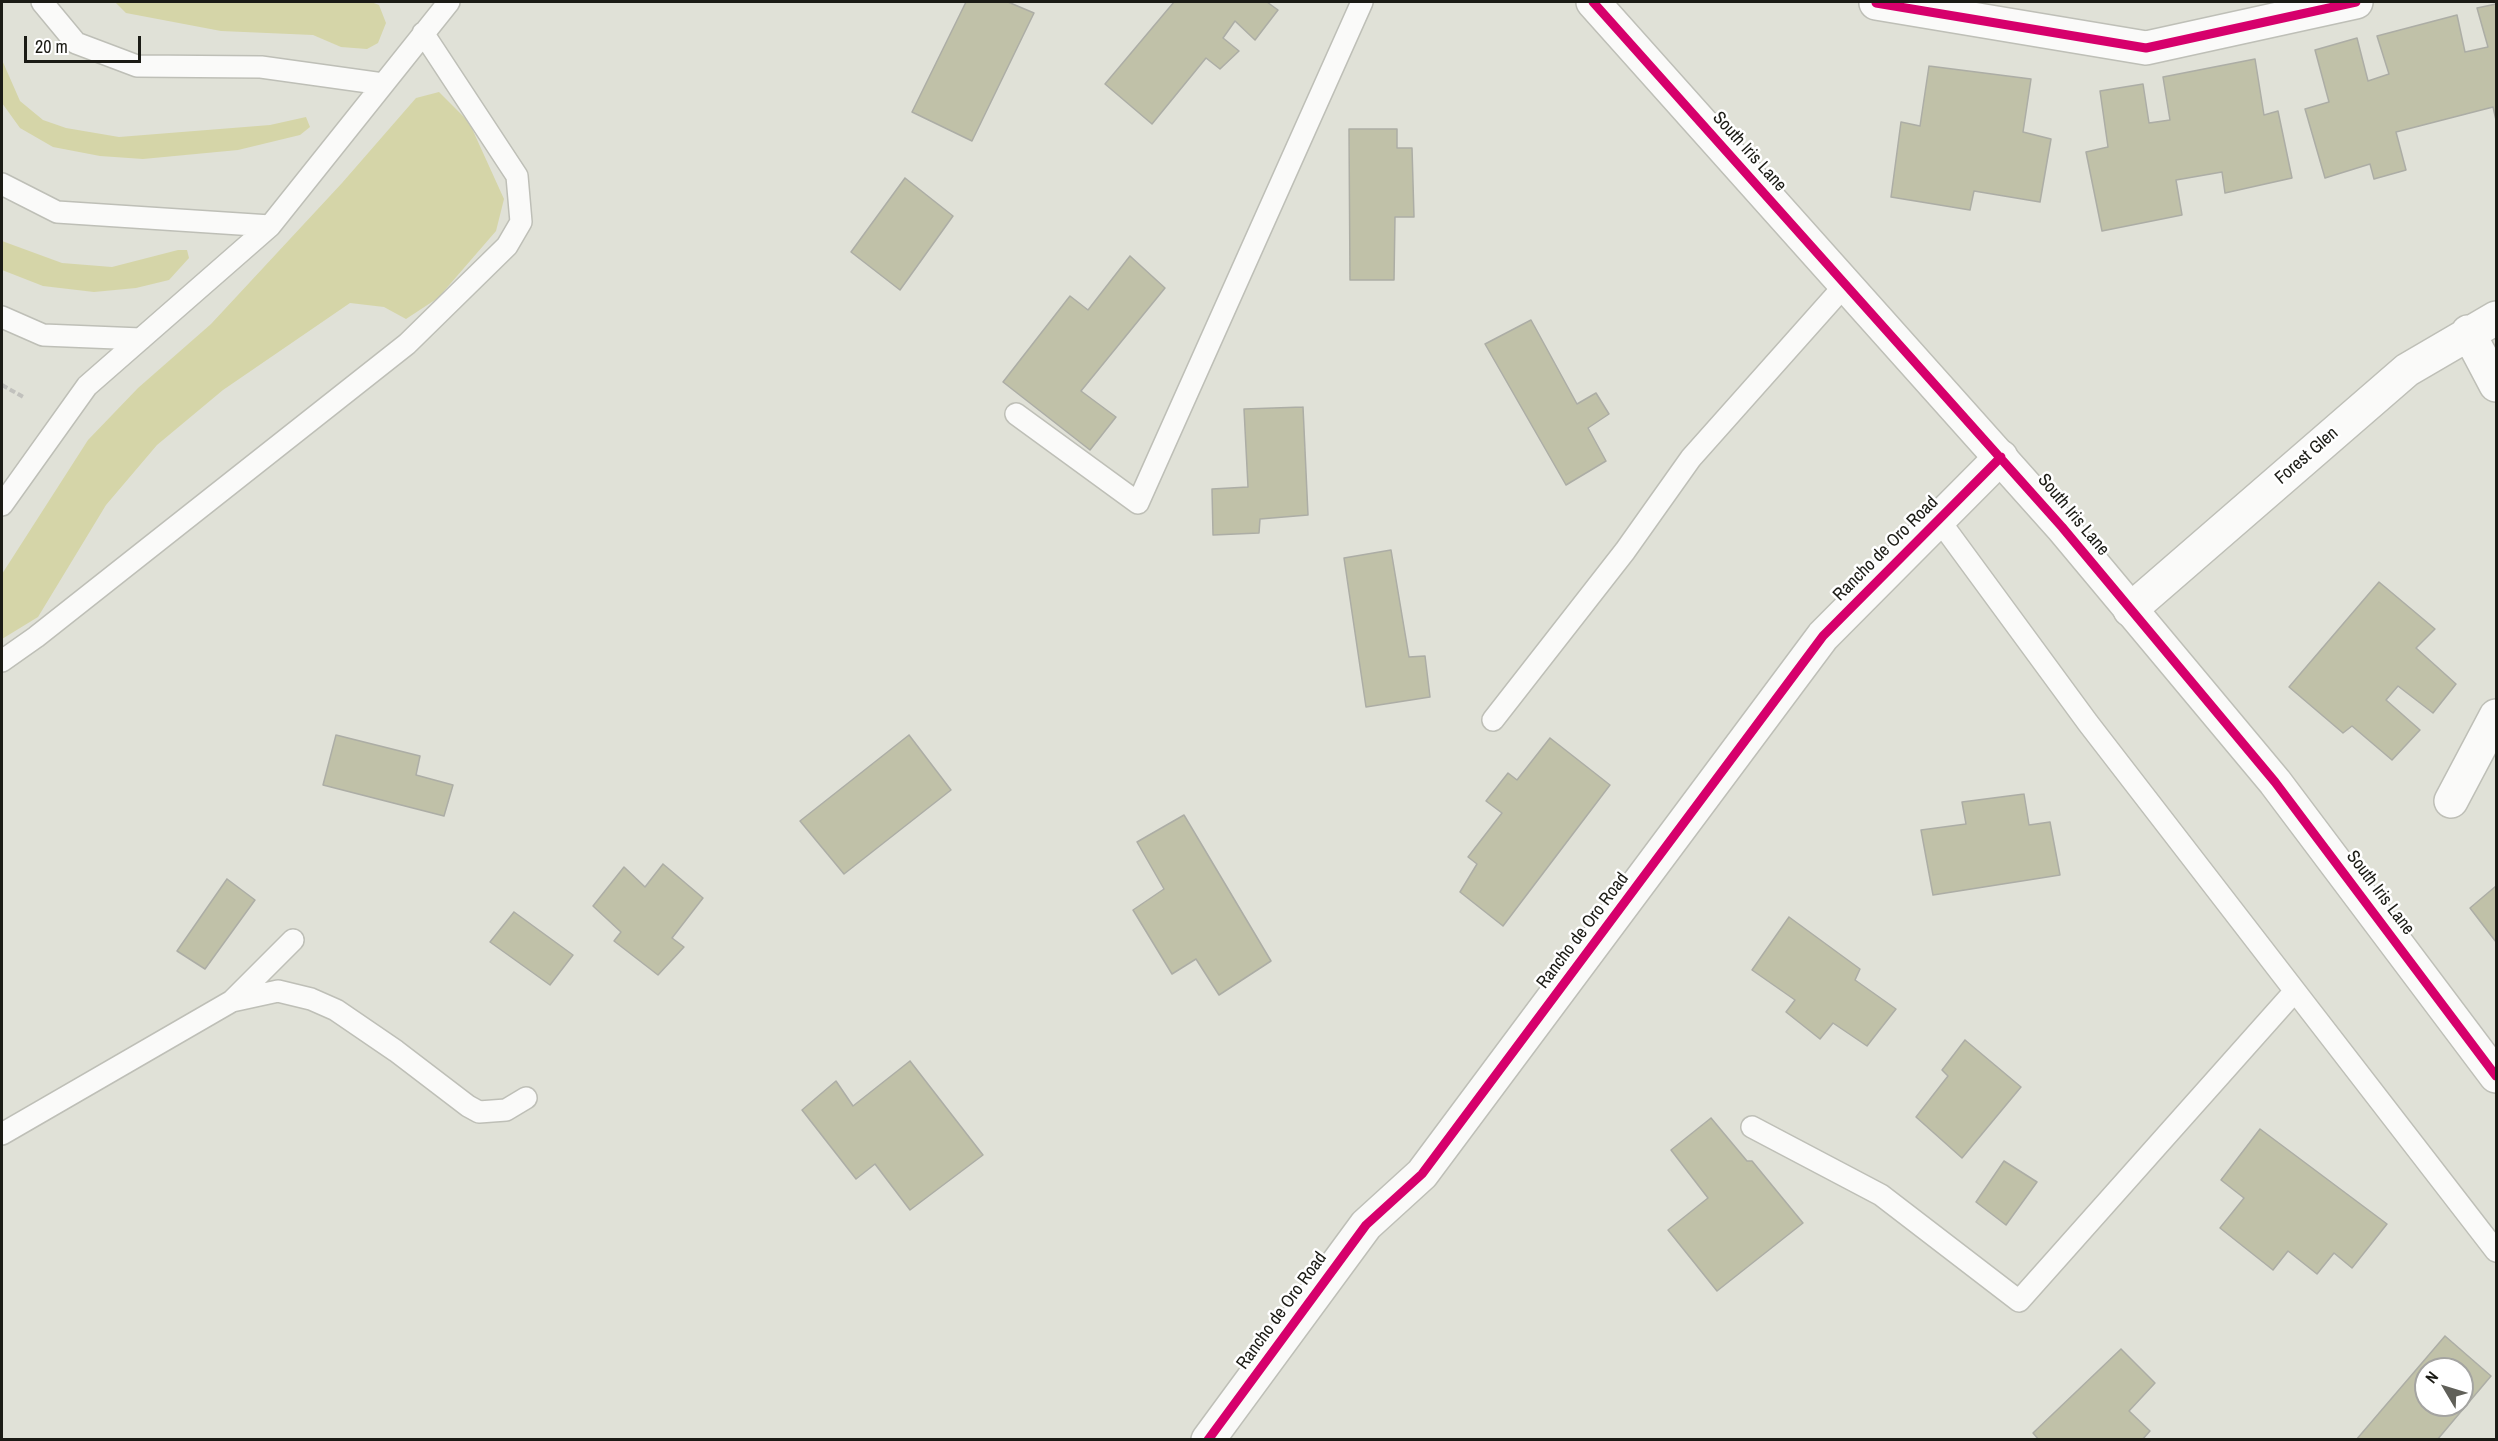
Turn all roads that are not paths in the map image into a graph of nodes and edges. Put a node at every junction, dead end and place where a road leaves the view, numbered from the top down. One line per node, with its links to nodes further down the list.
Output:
1 (42, 2): 8 (lane)
2 (449, 2): 7 (lane)
3 (1362, 2): 16 (lane)
4 (1593, 2): 11 (street, South Iris Lane)
5 (2356, 2): 6 (street)
6 (1876, 3)
7 (423, 33): 8 (lane); 21 (lane)
8 (383, 84): 10 (lane)
9 (2, 184): 10 (lane)
10 (270, 226): 14 (lane)
11 (1845, 285): 17 (street, South Iris Lane); 23 (lane)
12 (2, 316): 14 (lane)
13 (2482, 325): 15 (street); 20 (street, Forest Glen)
14 (141, 339): 18 (lane)
15 (2496, 384)
16 (1016, 414)
17 (2001, 457): 19 (street, Rancho de Oro Road); 20 (street, South Iris Lane)
18 (2, 505)
19 (1939, 520): 26 (lane); 33 (street, Rancho de Oro Road)
20 (2130, 610): 28 (street, South Iris Lane)
21 (2, 661)
22 (2496, 716): 24 (street)
23 (1493, 720)
24 (2451, 801)
25 (293, 940): 27 (lane)
26 (2295, 991): 30 (lane); 32 (lane)
27 (232, 1002): 29 (lane); 31 (lane)
28 (2496, 1076)
29 (526, 1098)
30 (1752, 1127)
31 (2, 1134)
32 (2496, 1251)
33 (1208, 1440)

